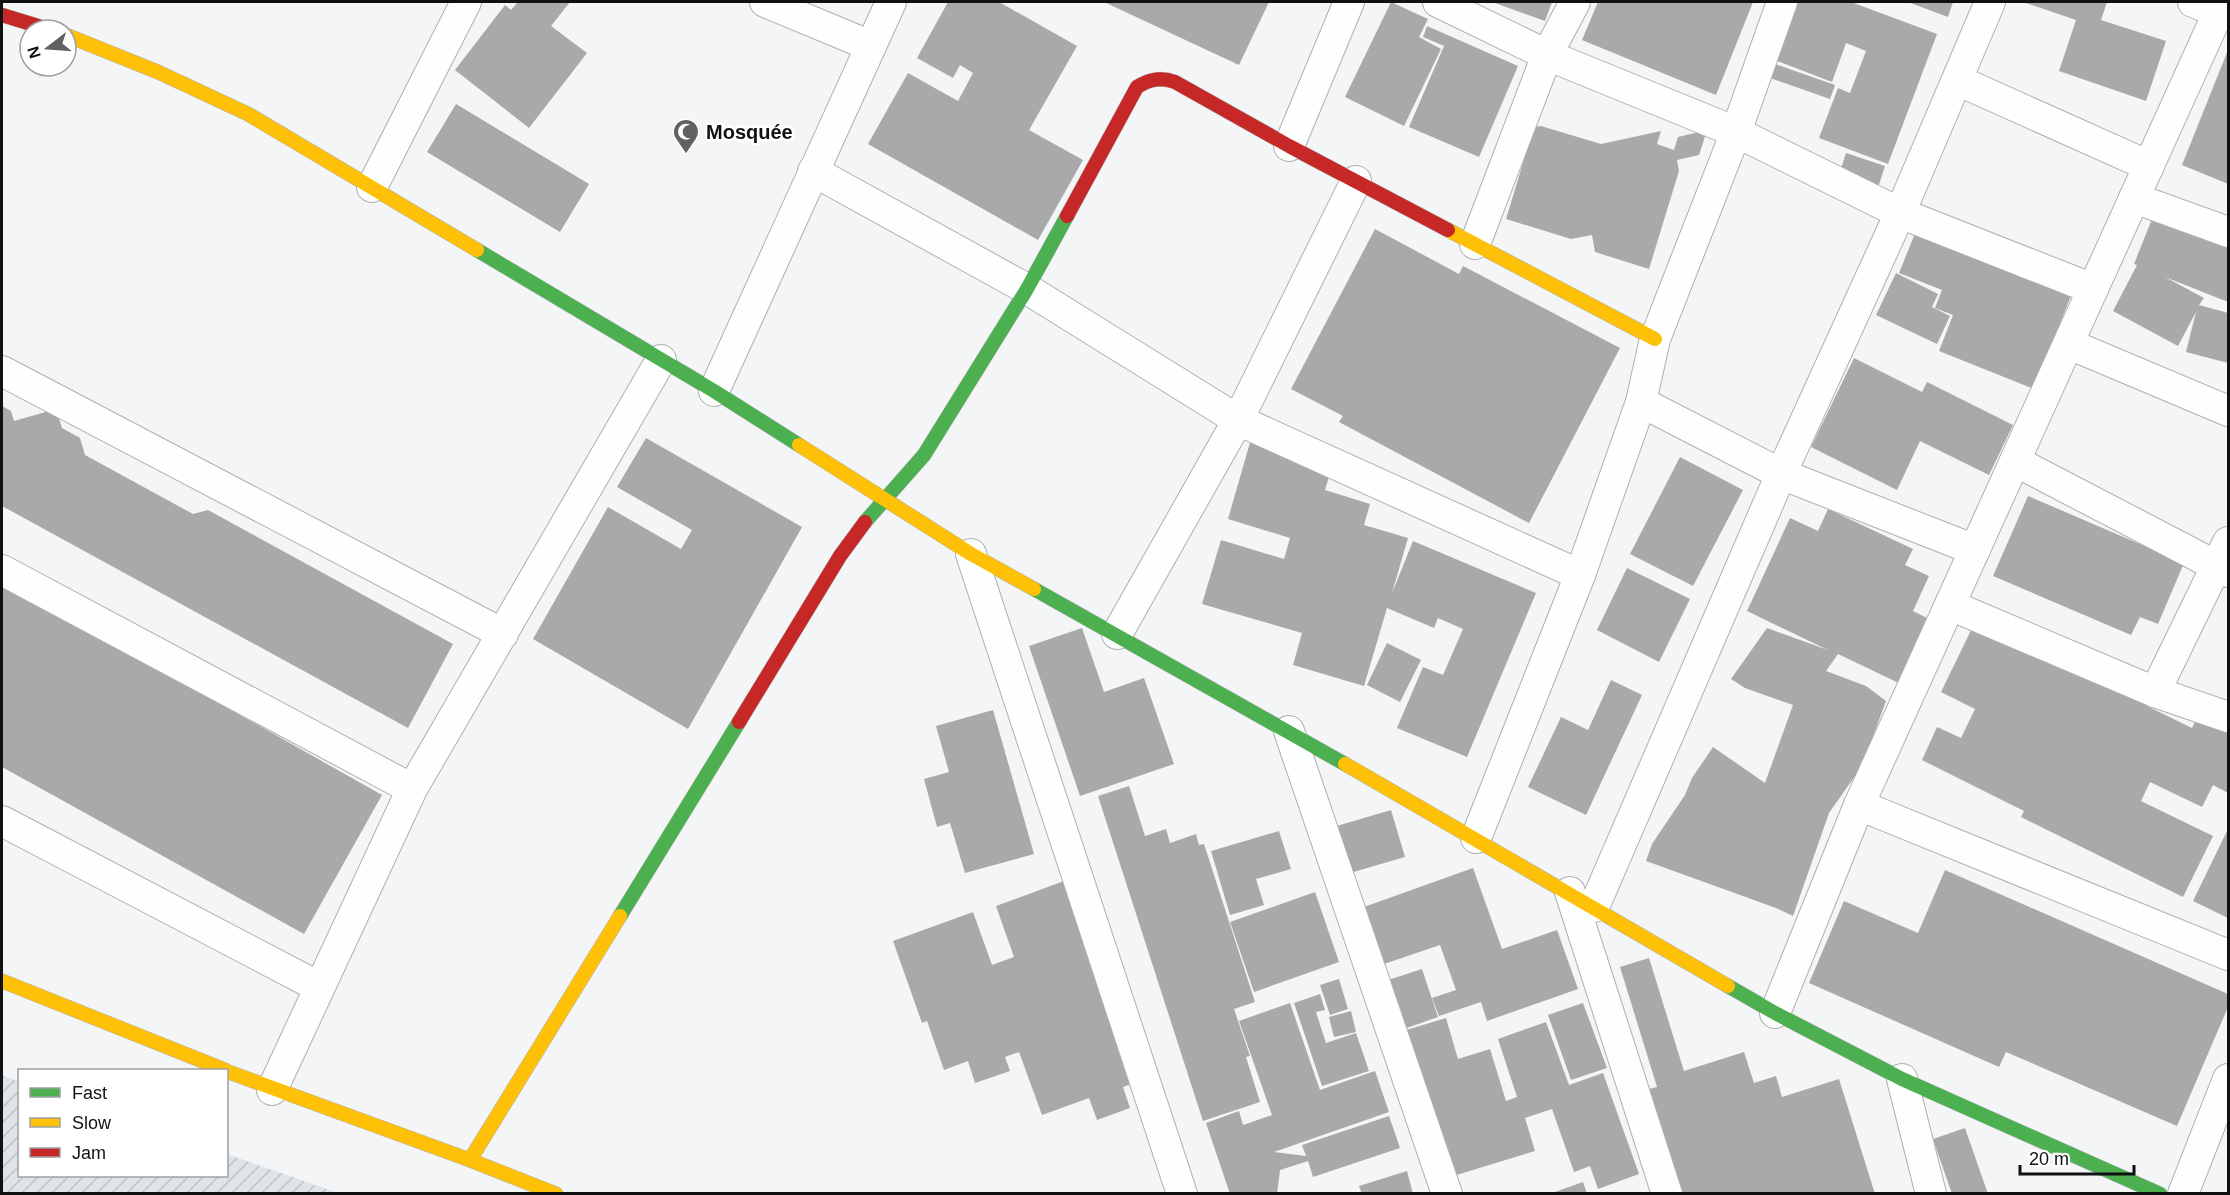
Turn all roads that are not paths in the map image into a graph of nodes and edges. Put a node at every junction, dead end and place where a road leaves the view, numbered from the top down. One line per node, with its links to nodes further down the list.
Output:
1 (466, 2): 21 (street)
2 (765, 2): 13 (street)
3 (891, 2): 13 (street)
4 (1349, 2): 17 (street)
5 (1438, 2): 14 (street)
6 (1575, 2): 14 (street)
7 (1782, 2): 16 (street)
8 (1990, 2): 15 (street)
9 (2216, 8): 18 (street)
10 (2, 15): 11 (street)
11 (18, 20)
12 (78, 39): 21 (street)
13 (871, 46): 19 (street)
14 (1547, 55): 16 (street); 25 (street)
15 (1957, 80): 18 (street); 23 (street)
16 (1736, 132): 23 (street); 28 (street)
17 (1289, 146): 20 (street); 26 (street)
18 (2149, 166): 22 (street)
19 (813, 171): 26 (street); 32 (street)
20 (1356, 181): 25 (street); 35 (street)
21 (372, 187): 30 (street)
22 (2134, 198): 24 (street); 27 (street)
23 (1900, 213): 27 (street); 37 (street)
24 (2229, 232)
25 (1475, 244): 28 (street)
26 (1027, 289): 35 (street); 38 (street)
27 (2093, 289): 29 (street)
28 (1655, 339): 33 (street)
29 (2069, 344): 34 (street); 36 (street)
30 (661, 360): 32 (street); 45 (street)
31 (2, 371): 45 (street)
32 (714, 391): 38 (street)
33 (1641, 402): 37 (street); 43 (street)
34 (2229, 411)
35 (1238, 420): 43 (street); 46 (street)
36 (2015, 461): 39 (street); 41 (street)
37 (1782, 474): 39 (street); 54 (street)
38 (886, 499): 40 (street); 64 (street)
39 (1975, 550): 44 (street)
40 (971, 554): 46 (street); 66 (street)
41 (2224, 560): 47 (street)
42 (2, 570): 50 (street)
43 (1580, 575): 53 (street)
44 (1950, 605): 47 (street); 51 (street)
45 (503, 634): 50 (street)
46 (1117, 634): 49 (street)
47 (2155, 692): 48 (street)
48 (2229, 717)
49 (1288, 731): 53 (street); 67 (street)
50 (412, 789): 57 (street)
51 (1859, 805): 55 (street); 58 (street)
52 (2, 821): 57 (street)
53 (1476, 838): 54 (street)
54 (1582, 900): 58 (street); 68 (street)
55 (2229, 955)
56 (2, 981): 59 (street)
57 (319, 987): 63 (street)
58 (1775, 1014): 61 (street)
59 (221, 1069)
60 (228, 1072): 63 (street)
61 (1902, 1079): 69 (street); 70 (street)
62 (2229, 1079): 71 (street)
63 (272, 1090): 64 (street)
64 (470, 1160): 65 (street)
65 (556, 1194)
66 (1182, 1194)
67 (1447, 1194)
68 (1667, 1194)
69 (1931, 1194)
70 (2160, 1194)
71 (2183, 1194)

